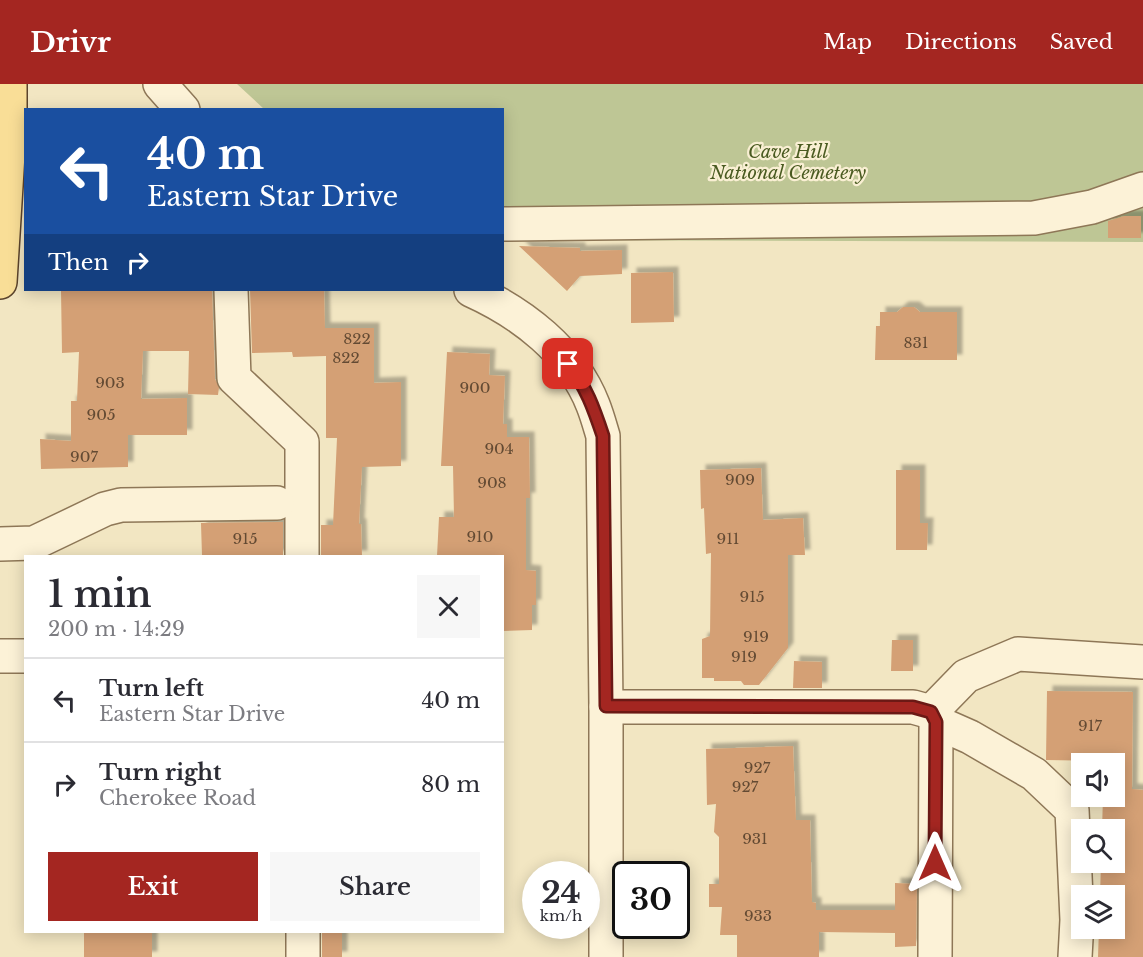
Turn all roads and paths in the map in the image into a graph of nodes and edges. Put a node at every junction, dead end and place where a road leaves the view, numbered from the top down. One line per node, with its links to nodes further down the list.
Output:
1 (10, 84): 5 (main road)
2 (21, 84): 5 (main road)
3 (160, 84): 4 (street)
4 (181, 108)
5 (10, 122): 8 (main road)
6 (1143, 189): 7 (street)
7 (504, 224)
8 (0, 282)
9 (231, 291): 13 (street)
10 (474, 291): 17 (street)
11 (277, 503): 12 (street)
12 (0, 544)
13 (302, 555)
14 (0, 656): 15 (street)
15 (24, 656)
16 (1143, 662): 18 (street)
17 (606, 706): 18 (street); 21 (street)
18 (934, 717): 22 (street); 23 (street)
19 (303, 933): 20 (street)
20 (303, 957)
21 (606, 957)
22 (935, 957)
23 (1076, 957)

